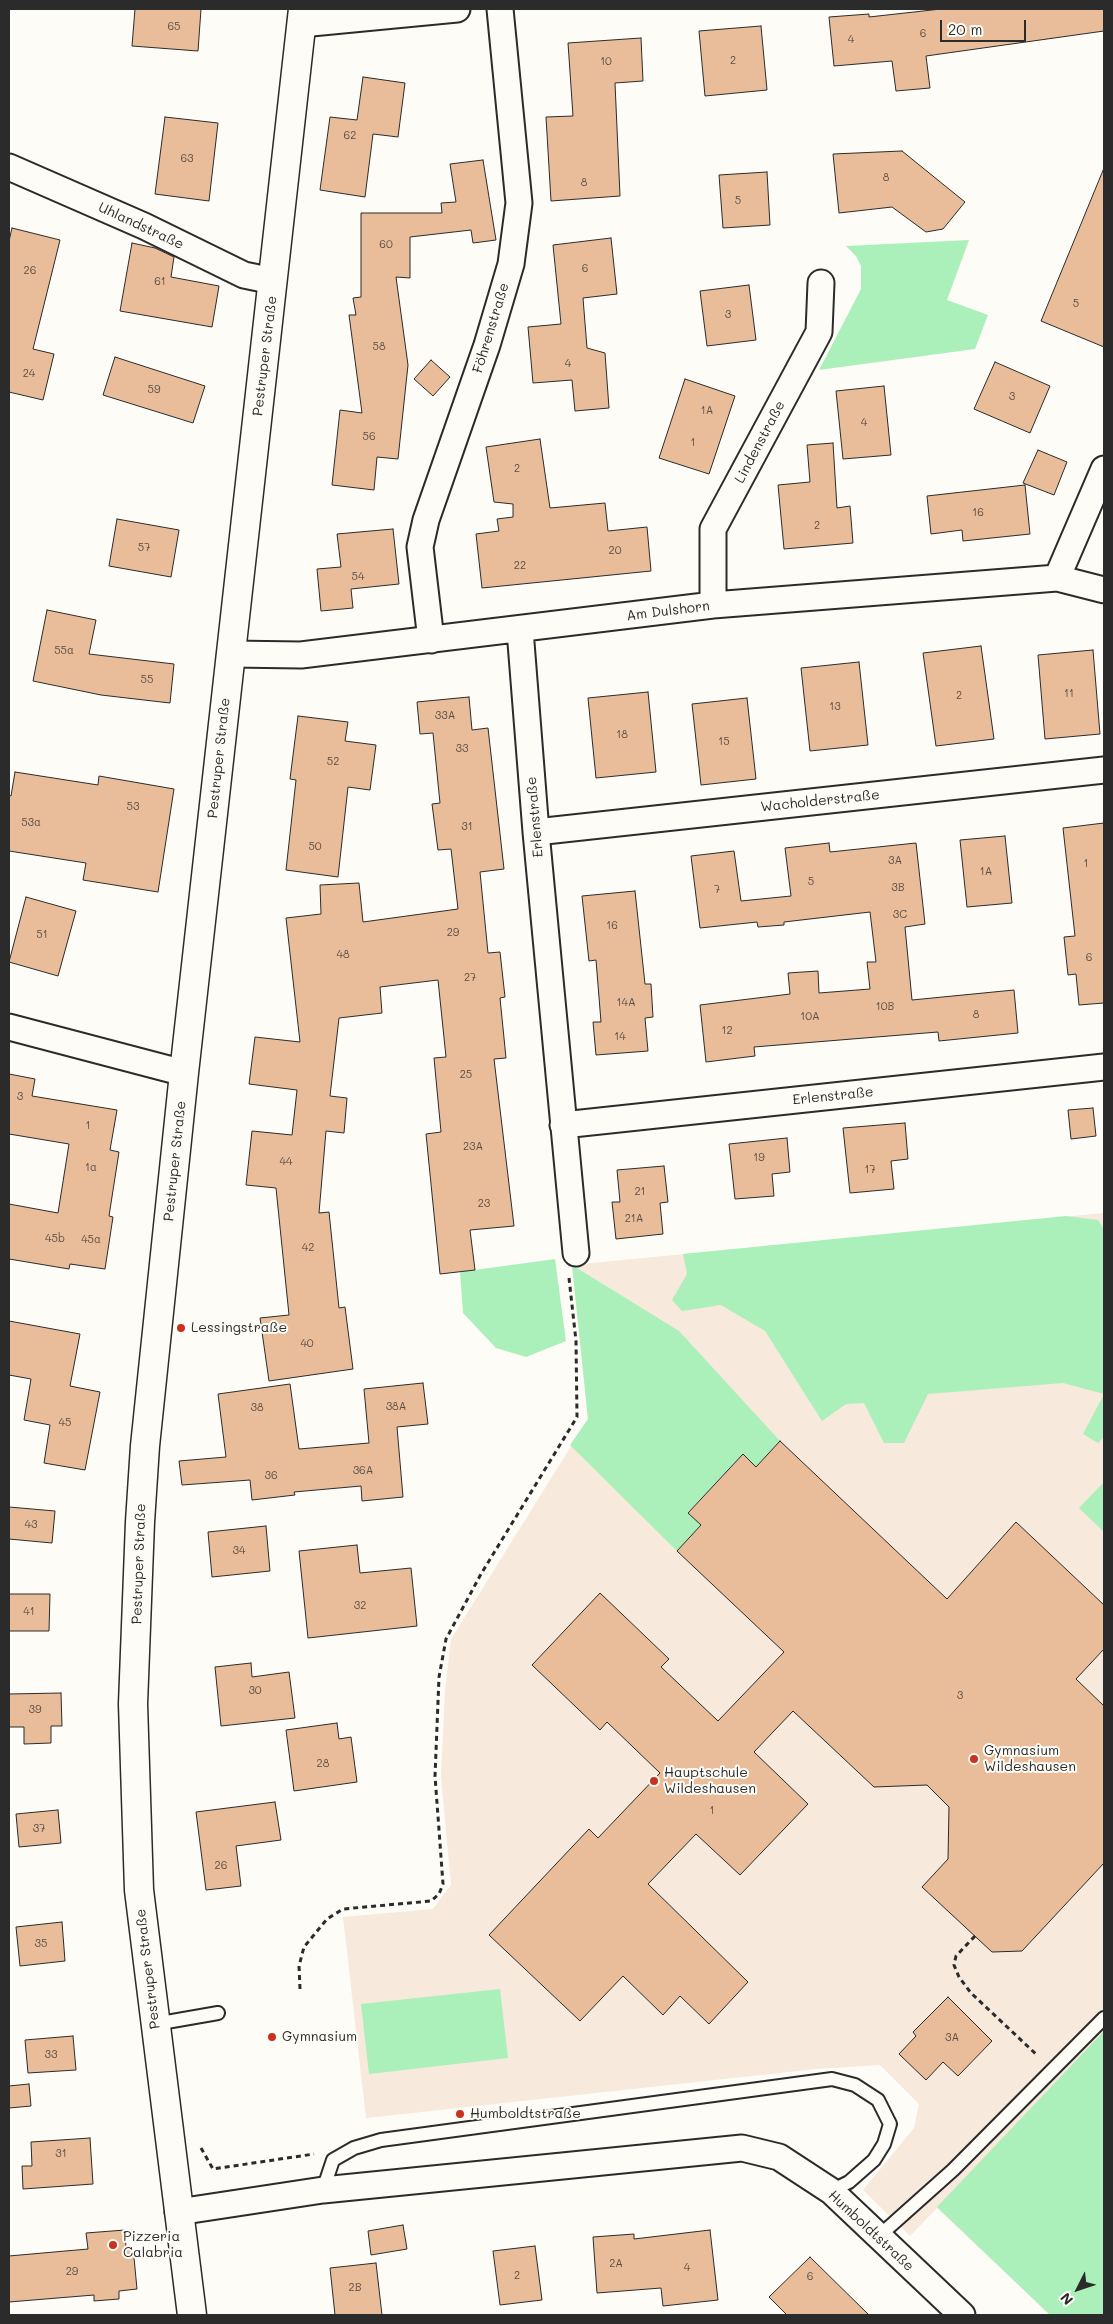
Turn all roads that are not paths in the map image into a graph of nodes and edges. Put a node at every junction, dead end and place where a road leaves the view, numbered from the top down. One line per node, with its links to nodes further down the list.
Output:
1 (457, 9): 3 (street)
2 (500, 9): 12 (street, Föhrenstraße)
3 (302, 16): 5 (street, Pestruper Straße)
4 (9, 167): 5 (street, Uhlandstraße)
5 (274, 281): 13 (street, Pestruper Straße)
6 (821, 283): 10 (street, Lindenstraße)
7 (1104, 469): 8 (street)
8 (1058, 578): 9 (street, Am Dulshorn); 10 (street, Am Dulshorn)
9 (1104, 590)
10 (713, 605): 11 (street, Am Dulshorn)
11 (520, 630): 12 (street, Am Dulshorn); 15 (street, Erlenstraße)
12 (431, 640): 13 (street, Am Dulshorn)
13 (231, 654): 18 (street, Pestruper Straße)
14 (1104, 770): 15 (street, Wacholderstraße)
15 (536, 832): 19 (street, Erlenstraße)
16 (9, 1027): 18 (street)
17 (1104, 1067): 19 (street, Erlenstraße)
18 (184, 1073): 23 (street, Pestruper Straße)
19 (563, 1125): 20 (street, Erlenstraße)
20 (576, 1253)
21 (218, 2013): 23 (lane)
22 (1104, 2018): 27 (lane)
23 (155, 2024): 26 (street, Pestruper Straße)
24 (323, 2190): 25 (street, Humboldtstraße); 25 (lane); 26 (street, Humboldtstraße)
25 (831, 2191): 27 (street, Humboldtstraße)
26 (178, 2212): 28 (street, Pestruper Straße)
27 (878, 2237): 29 (street, Humboldtstraße)
28 (192, 2315)
29 (962, 2315)

